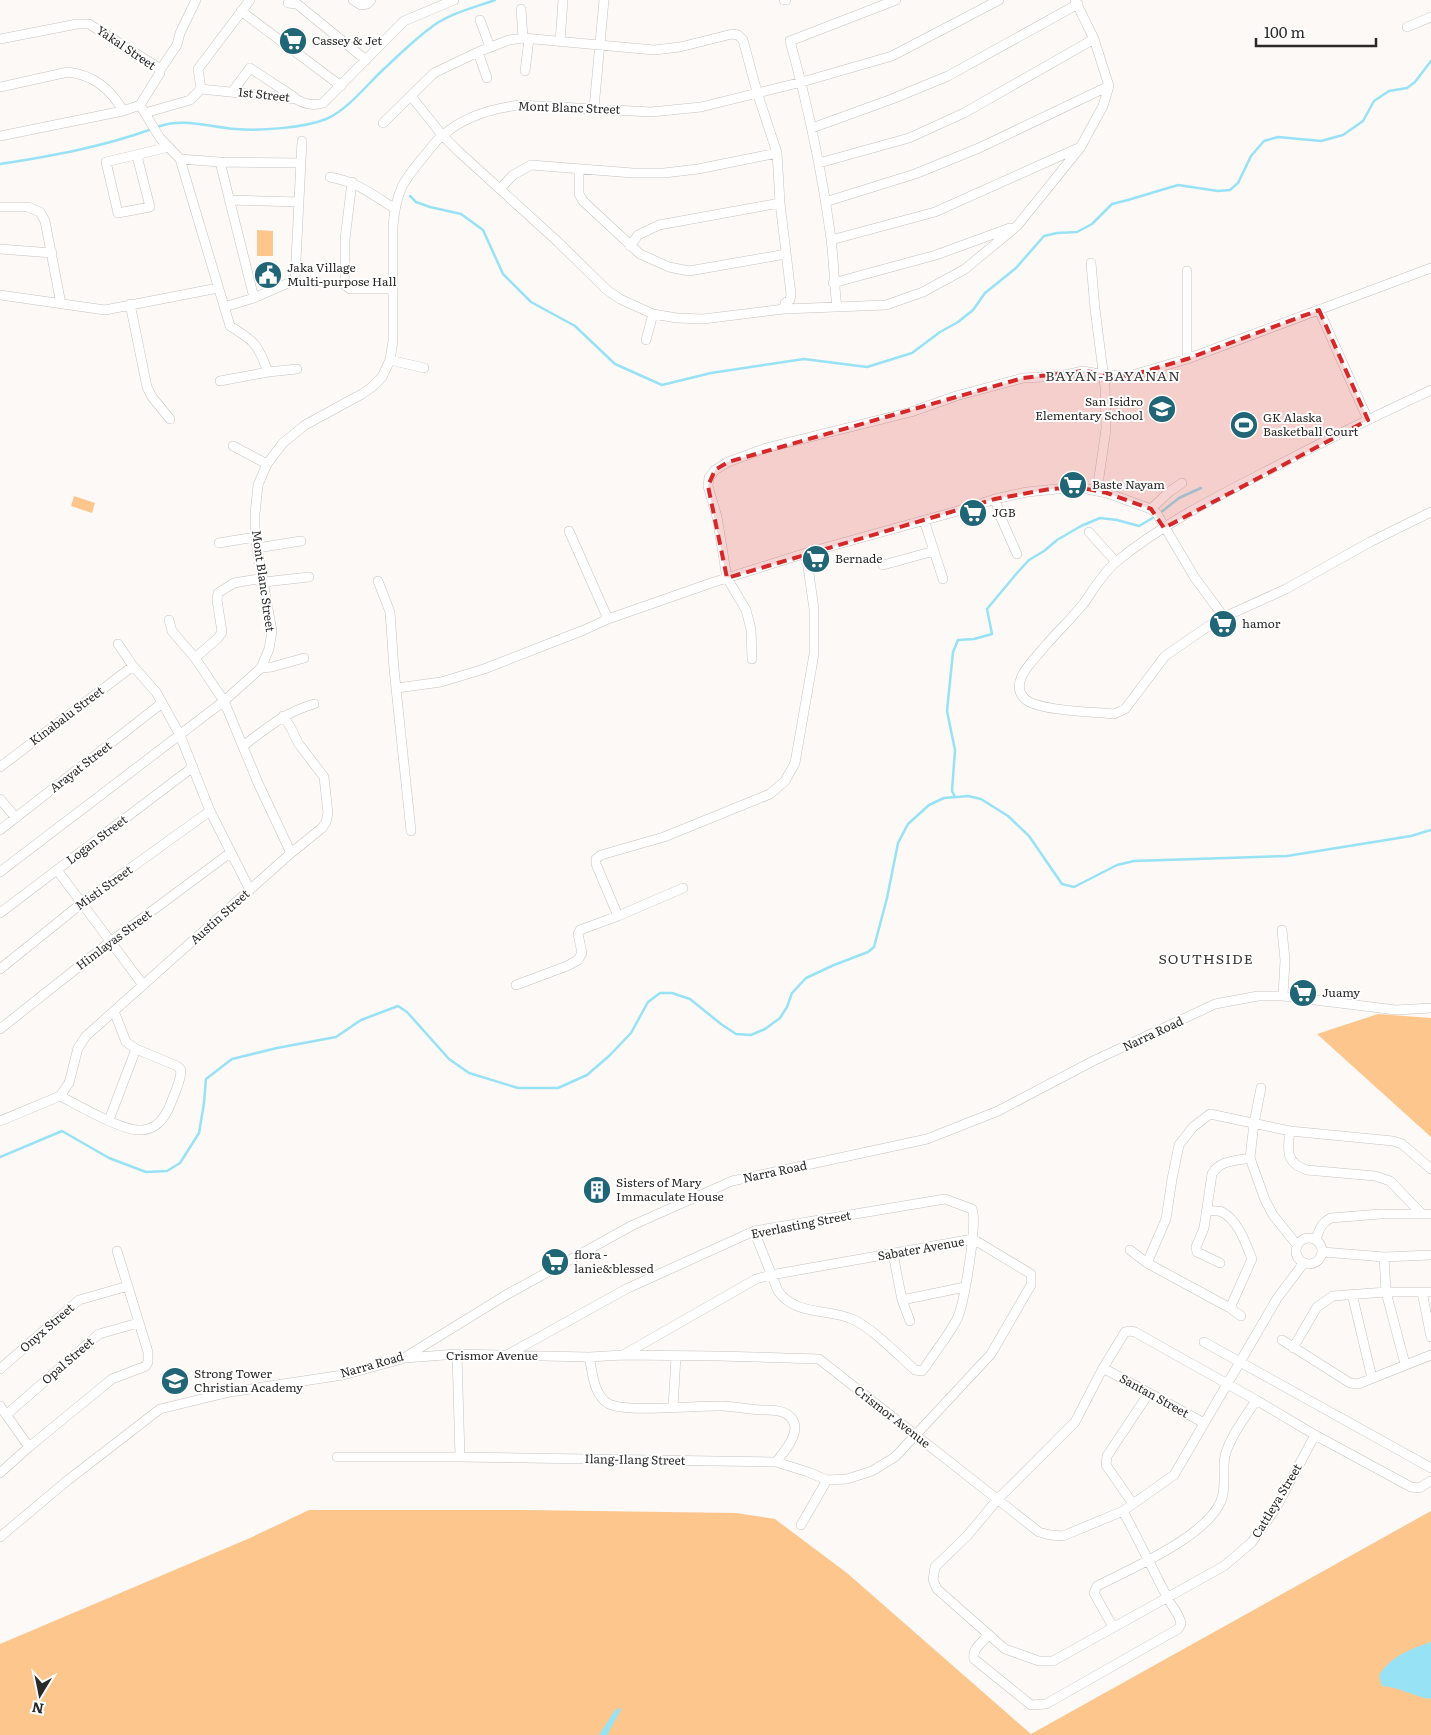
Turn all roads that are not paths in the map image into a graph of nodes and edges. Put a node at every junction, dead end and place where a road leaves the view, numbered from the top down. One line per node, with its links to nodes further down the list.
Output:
1 (196, 0): 26 (street)
2 (250, 0): 14 (street)
3 (353, 0): 4 (street)
4 (370, 0)
5 (454, 0): 12 (street)
6 (563, 0): 21 (street)
7 (604, 0): 22 (street)
8 (896, 0): 29 (street)
9 (1000, 0): 29 (street, Mont Blanc Street)
10 (295, 2): 25 (street)
11 (1077, 2): 20 (street); 42 (street)
12 (433, 4): 25 (street)
13 (521, 9): 19 (street)
14 (241, 11): 30 (street); 33 (street)
15 (1431, 17): 17 (street)
16 (480, 20): 23 (street)
17 (1407, 27)
18 (0, 39): 26 (street, Yakal Street)
19 (526, 39): 21 (street); 23 (street); 27 (street)
20 (1094, 39): 31 (street); 53 (street)
21 (560, 42): 22 (street)
22 (599, 46): 35 (street); 38 (street)
23 (490, 47): 24 (street)
24 (478, 52): 28 (street); 36 (street)
25 (366, 60): 30 (street)
26 (160, 70): 39 (street, Yakal Street)
27 (525, 71)
28 (487, 78)
29 (802, 82): 35 (street, Mont Blanc Street); 42 (street)
30 (341, 86): 37 (street, 1st Street)
31 (1109, 86): 47 (street); 60 (street)
32 (0, 87): 40 (street)
33 (201, 89): 34 (street, 1st Street); 39 (street)
34 (232, 92): 37 (street, 1st Street); 37 (street, 1st Street)
35 (757, 92): 38 (street, Mont Blanc Street); 48 (street)
36 (410, 96): 41 (street); 43 (street)
37 (296, 99)
38 (594, 108): 43 (street, Mont Blanc Street)
39 (143, 109): 40 (street); 46 (street)
40 (123, 111): 44 (street)
41 (383, 123)
42 (812, 128): 53 (street)
43 (442, 135): 57 (street); 63 (street, Mont Blanc Street)
44 (0, 136)
45 (302, 141): 52 (street)
46 (169, 147): 49 (street); 50 (street)
47 (1080, 148): 64 (street); 65 (street)
48 (777, 153): 54 (street); 61 (street)
49 (137, 156): 49 (street)
50 (180, 159): 51 (street); 74 (street)
51 (220, 162): 52 (street); 58 (street)
52 (301, 163): 59 (street)
53 (819, 163): 60 (street)
54 (579, 169): 57 (street); 66 (street)
55 (330, 177): 56 (street)
56 (352, 182): 63 (street); 75 (street)
57 (500, 189): 84 (street)
58 (230, 200): 59 (street); 77 (street)
59 (299, 202): 77 (street)
60 (825, 202): 65 (street)
61 (780, 203): 66 (street); 69 (street)
62 (0, 207): 68 (street)
63 (395, 209): 75 (street, Mont Blanc Street)
64 (1017, 226): 73 (street); 81 (street)
65 (831, 240): 73 (street)
66 (630, 246): 69 (street)
67 (0, 249): 68 (street)
68 (52, 254): 78 (street)
69 (786, 254): 82 (street)
70 (1091, 263): 91 (street)
71 (1431, 268): 83 (street)
72 (1187, 271): 86 (street)
73 (834, 283): 81 (street)
74 (218, 288): 79 (street); 80 (street)
75 (394, 289): 87 (street, Mont Blanc Street)
76 (0, 295): 78 (street)
77 (254, 298): 80 (street)
78 (61, 304): 79 (street)
79 (130, 304): 94 (street)
80 (224, 307): 90 (street)
81 (837, 307): 82 (street)
82 (784, 309): 84 (street)
83 (1319, 310): 86 (street); 95 (street)
84 (653, 314): 85 (street)
85 (646, 340)
86 (1187, 359): 91 (street)
87 (390, 360): 88 (street); 97 (street, Mont Blanc Street)
88 (424, 368)
89 (297, 369): 90 (street)
90 (268, 372): 92 (street)
91 (1104, 375): 99 (street); 117 (street)
92 (220, 381)
93 (1431, 390): 95 (street)
94 (170, 418)
95 (1368, 420): 104 (street)
96 (233, 446): 97 (street)
97 (267, 464): 107 (street, Mont Blanc Street)
98 (1182, 483): 102 (street)
99 (1097, 491): 100 (street); 102 (street)
100 (995, 499): 103 (street); 113 (street)
101 (1431, 512): 121 (street)
102 (1155, 513): 104 (street)
103 (924, 520): 111 (street); 112 (street)
104 (1164, 528): 114 (street); 121 (street)
105 (570, 531): 122 (street)
106 (1089, 532): 114 (street)
107 (255, 537): 109 (street); 110 (street, Mont Blanc Street)
108 (301, 542): 110 (street)
109 (219, 543)
110 (257, 548): 119 (street, Mont Blanc Street)
111 (934, 551): 115 (street); 118 (street)
112 (806, 553): 117 (street); 152 (street)
113 (1017, 554)
114 (1116, 562): 121 (street)
115 (883, 565)
116 (309, 576): 119 (street)
117 (727, 578): 122 (street); 127 (street)
118 (943, 579)
119 (264, 580): 125 (street); 129 (street, Mont Blanc Street)
120 (378, 581): 130 (street)
121 (1224, 617)
122 (608, 619): 130 (street)
123 (169, 620): 125 (street)
124 (118, 644): 128 (street)
125 (195, 658): 131 (street)
126 (304, 658): 129 (street)
127 (752, 659)
128 (133, 666): 132 (street); 137 (street, Kinabalu Street)
129 (261, 668): 131 (street, Mont Blanc Street)
130 (397, 688): 143 (street)
131 (224, 701): 135 (street, Mont Blanc Street); 136 (street)
132 (162, 703): 135 (street); 141 (street, Arayat Street)
133 (314, 704): 134 (street)
134 (283, 716): 136 (street); 145 (street, Austin Street)
135 (180, 735): 138 (street); 147 (street, Mont Blanc Street)
136 (243, 746): 145 (street)
137 (0, 767)
138 (194, 768): 140 (street); 146 (street, Logan Street)
139 (0, 799): 141 (street)
140 (210, 811): 144 (street); 150 (street, Misti Street)
141 (16, 818): 142 (street, Arayat Street)
142 (0, 830)
143 (411, 831)
144 (230, 853): 149 (street); 154 (street, Himlayas Street)
145 (291, 853): 149 (street, Austin Street)
146 (57, 870): 150 (street); 151 (street, Logan Street)
147 (0, 872)
148 (683, 888): 152 (street)
149 (250, 890): 157 (street, Austin Street)
150 (82, 903): 154 (street); 155 (street, Misti Street)
151 (0, 913)
152 (618, 916): 156 (street)
153 (1282, 930): 158 (street)
154 (110, 942): 157 (street); 161 (street, Himlayas Street)
155 (0, 968)
156 (516, 985)
157 (143, 986): 160 (street, Austin Street)
158 (1283, 996): 159 (street, Narra Road); 209 (street, Narra Road)
159 (1431, 1008)
160 (114, 1011): 162 (street); 164 (street, Austin Street)
161 (0, 1029)
162 (136, 1049): 165 (street); 165 (street)
163 (1261, 1088): 167 (street)
164 (60, 1096): 165 (street); 166 (street)
165 (109, 1120)
166 (0, 1121)
167 (1254, 1123): 168 (street); 169 (street); 185 (street)
168 (1290, 1131): 170 (street); 171 (street)
169 (1250, 1158): 173 (street); 178 (street)
170 (1301, 1168): 172 (street); 174 (street)
171 (1431, 1169)
172 (1300, 1178)
173 (1206, 1211): 186 (street); 195 (street)
174 (1426, 1214): 177 (street)
175 (754, 1231): 176 (street, Everlasting Street); 188 (street); 204 (street, Everlasting Street)
176 (973, 1240): 182 (street, Sabater Avenue); 190 (street); 222 (street, Sabater Avenue)
177 (1316, 1240): 178 (street); 181 (street)
178 (1297, 1245): 187 (street)
179 (1130, 1250): 185 (street)
180 (117, 1251): 189 (street)
181 (1323, 1252): 184 (street); 187 (street)
182 (893, 1254): 188 (street, Sabater Avenue); 194 (street)
183 (1431, 1255): 184 (street)
184 (1384, 1257): 191 (street)
185 (1147, 1263): 195 (street)
186 (1220, 1263)
187 (1303, 1264): 210 (street, Crismor Avenue)
188 (771, 1275): 190 (street); 205 (street, Sabater Avenue)
189 (128, 1286): 198 (street); 213 (street, Onyx Street)
190 (964, 1286): 194 (street)
191 (1386, 1292): 192 (street); 193 (street); 211 (street)
192 (1427, 1292): 199 (street)
193 (1352, 1294): 202 (street); 214 (street)
194 (902, 1300): 197 (street)
195 (1230, 1308): 196 (street)
196 (1241, 1316)
197 (910, 1321)
198 (138, 1323): 220 (street, Opal Street); 224 (street)
199 (1431, 1337)
200 (1282, 1340): 202 (street)
201 (1204, 1342): 210 (street)
202 (1293, 1348): 214 (street)
203 (458, 1354): 204 (street, Crismor Avenue); 209 (street, Crismor Avenue); 226 (street)
204 (506, 1355): 208 (street, Crismor Avenue)
205 (623, 1355): 207 (street, Crismor Avenue); 208 (street, Crismor Avenue)
206 (1431, 1355): 211 (street)
207 (676, 1356): 219 (street); 222 (street, Crismor Avenue)
208 (589, 1357): 219 (street)
209 (402, 1359): 236 (street, Narra Road)
210 (1240, 1362): 215 (street, Crismor Avenue); 228 (street)
211 (1405, 1364): 214 (street)
212 (1103, 1368): 215 (street, Cattleya Street); 216 (street, Santan Street); 232 (street, Cattleya Street)
213 (0, 1369)
214 (1372, 1378)
215 (1227, 1383): 217 (street, Cattleya Street); 221 (street, Crismor Avenue)
216 (1149, 1393): 221 (street, Santan Street); 233 (street)
217 (1256, 1400): 223 (street, Cattleya Street); 237 (street)
218 (0, 1406): 220 (street)
219 (673, 1407): 227 (street)
220 (6, 1415): 224 (street)
221 (1204, 1424): 233 (street, Crismor Avenue)
222 (917, 1435): 230 (street, Ilang-Ilang Street); 232 (street, Crismor Avenue)
223 (1315, 1435): 231 (street); 238 (street, Cattleya Street)
224 (29, 1447): 229 (street)
225 (337, 1457): 226 (street, Ilang-Ilang Street)
226 (460, 1457): 227 (street, Ilang-Ilang Street)
227 (776, 1462): 230 (street, Ilang-Ilang Street)
228 (1431, 1468)
229 (0, 1474)
230 (827, 1480): 235 (street)
231 (1431, 1481)
232 (997, 1500): 234 (street, Crismor Avenue); 240 (street, Cattleya Street)
233 (1133, 1504): 234 (street, Crismor Avenue)
234 (1123, 1511): 237 (street)
235 (801, 1525)
236 (0, 1537)
237 (1149, 1559): 238 (street); 239 (street)
238 (1168, 1599): 239 (street, Cattleya Street); 240 (street)
239 (1113, 1627): 240 (street, Cattleya Street)
240 (989, 1635)

